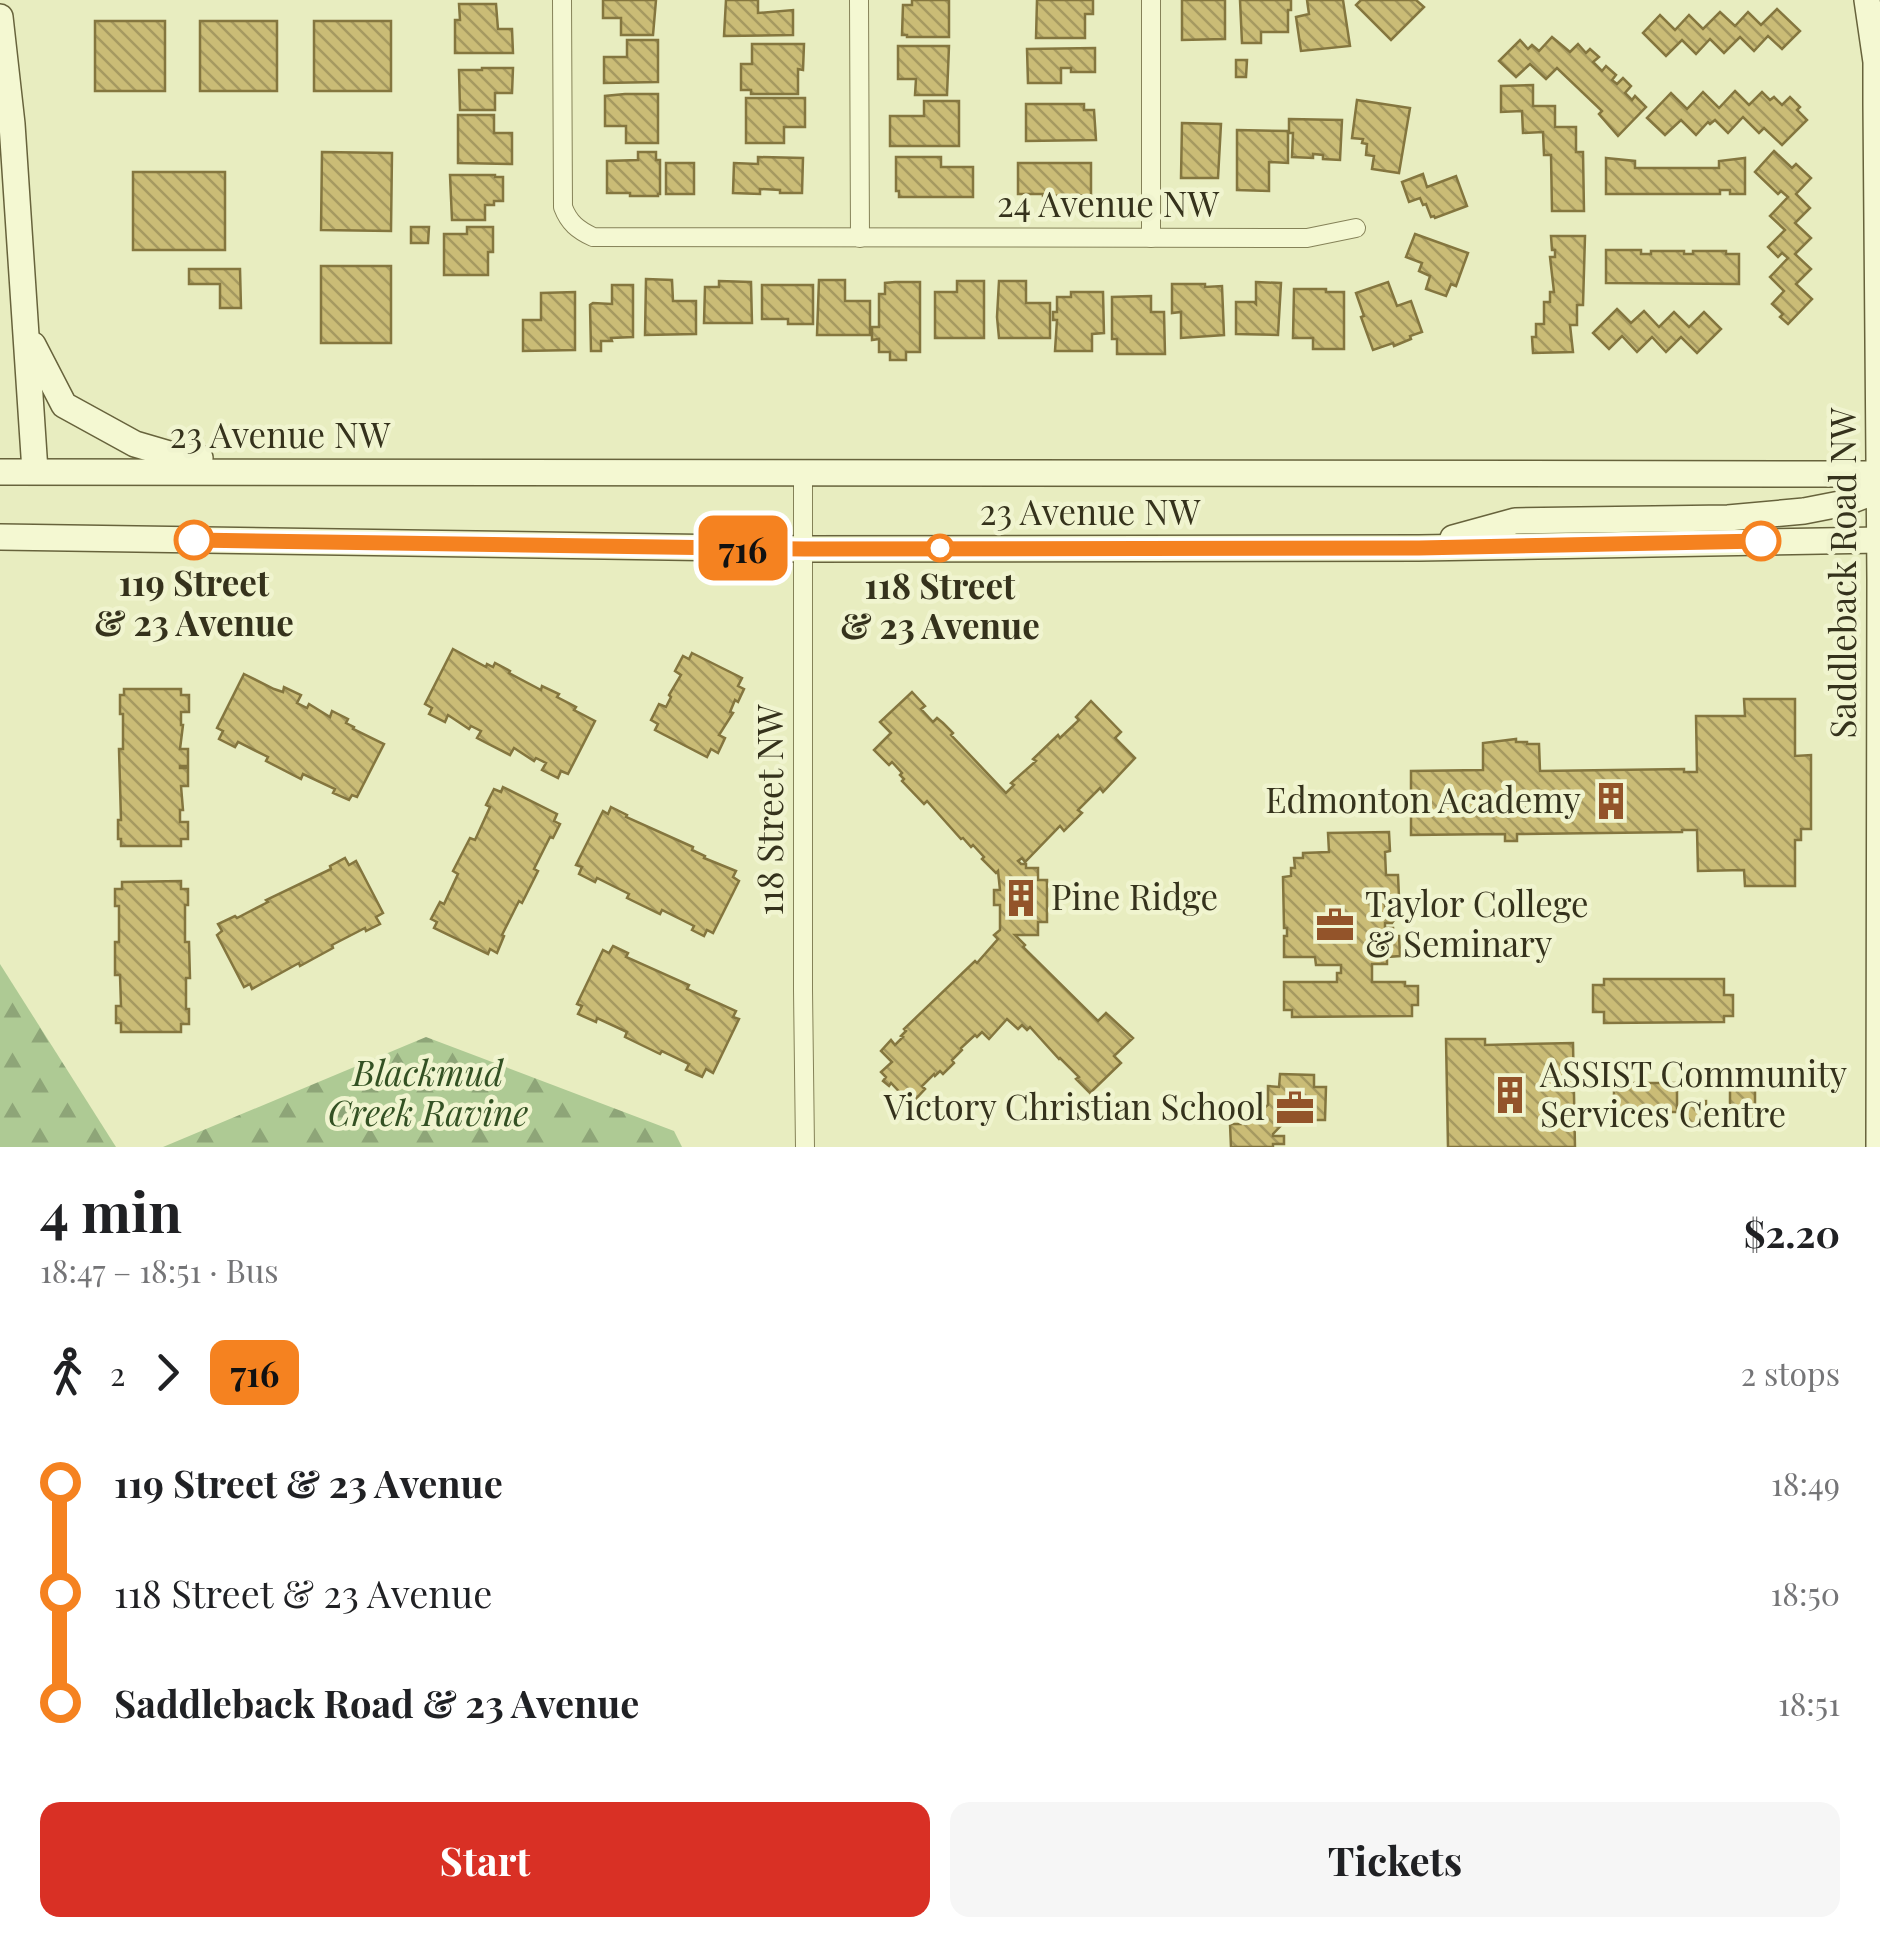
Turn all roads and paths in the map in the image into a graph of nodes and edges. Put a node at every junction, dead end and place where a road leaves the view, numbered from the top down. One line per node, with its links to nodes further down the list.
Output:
1 (562, 0): 7 (street, 24 Avenue NW)
2 (859, 0): 7 (street)
3 (1151, 0): 8 (street)
4 (1868, 0): 10 (main road, Saddleback Road NW)
5 (0, 17): 9 (main road)
6 (1356, 228): 8 (street, 24 Avenue NW)
7 (860, 238): 8 (street, 24 Avenue NW)
8 (1151, 238)
9 (28, 336): 11 (main road); 12 (main road)
10 (1879, 395): 15 (main road, Saddleback Road NW)
11 (35, 471): 12 (main road, 23 Avenue NW); 13 (main road, 23 Avenue NW); 16 (main road)
12 (379, 471): 14 (main road, 23 Avenue NW)
13 (0, 472)
14 (803, 473): 15 (main road, 23 Avenue NW); 21 (street, 118 Street NW)
15 (1879, 474): 19 (main road, Saddleback Road NW); 20 (main road)
16 (0, 492)
17 (0, 527): 18 (main road)
18 (0, 538): 21 (main road, 23 Avenue NW)
19 (1880, 540): 20 (main road, 23 Avenue NW); 22 (main road, Saddleback Road NW)
20 (1419, 548): 21 (main road, 23 Avenue NW)
21 (804, 549): 23 (street, 118 Street NW)
22 (1880, 982): 24 (main road, Saddleback Road NW)
23 (805, 1147)
24 (1879, 1147)

